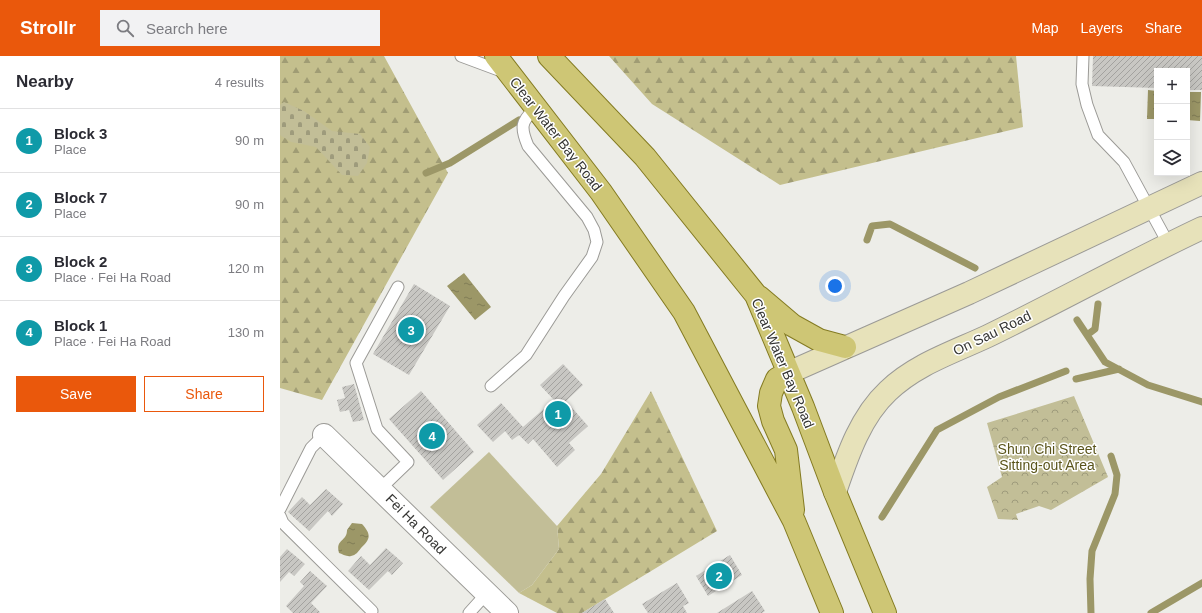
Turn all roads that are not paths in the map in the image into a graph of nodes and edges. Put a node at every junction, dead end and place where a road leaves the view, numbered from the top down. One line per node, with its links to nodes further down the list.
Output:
1 (461, 56): 5 (lane)
2 (496, 56): 5 (main road, Clear Water Bay Road)
3 (549, 56): 12 (main road, Clear Water Bay Road)
4 (1083, 56): 8 (lane)
5 (510, 74): 6 (main road, Clear Water Bay Road)
6 (535, 108): 15 (lane); 21 (main road, Clear Water Bay Road)
7 (1202, 183): 8 (main road)
8 (1150, 207): 10 (lane); 13 (main road)
9 (1202, 228): 10 (main road, On Sau Road)
10 (1168, 243): 18 (main road, On Sau Road)
11 (398, 287): 17 (lane)
12 (756, 295): 13 (main road); 14 (main road, Clear Water Bay Road)
13 (845, 347): 14 (main road)
14 (788, 373): 18 (main road, Clear Water Bay Road); 21 (main road)
15 (491, 386)
16 (324, 435): 17 (street, Fei Ha Road); 19 (lane)
17 (380, 489): 22 (street, Fei Ha Road)
18 (835, 492): 27 (main road, Clear Water Bay Road)
19 (280, 509)
20 (280, 516): 23 (lane)
21 (794, 521): 26 (main road, Clear Water Bay Road)
22 (487, 593): 24 (lane); 25 (street, Fei Ha Road)
23 (372, 611)
24 (469, 613)
25 (507, 613)
26 (832, 613)
27 (885, 613)

